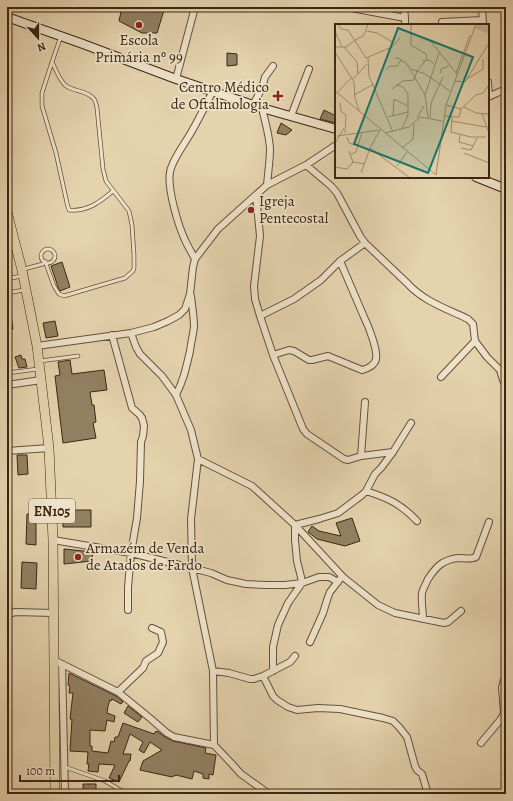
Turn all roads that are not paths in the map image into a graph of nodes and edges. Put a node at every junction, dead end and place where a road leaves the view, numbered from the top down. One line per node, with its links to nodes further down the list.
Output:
1 (195, 7): 14 (street)
2 (346, 7): 6 (street)
3 (404, 7): 6 (street)
4 (482, 7): 8 (street)
5 (7, 17): 10 (main road)
6 (405, 18): 9 (street)
7 (442, 22): 8 (street)
8 (483, 23)
9 (405, 24)
10 (61, 36): 11 (lane); 14 (main road)
11 (52, 62): 27 (lane); 27 (lane)
12 (273, 66): 18 (street)
13 (309, 68): 20 (street)
14 (176, 79): 16 (main road)
15 (506, 89): 17 (street)
16 (213, 91): 18 (main road); 32 (street)
17 (489, 97)
18 (253, 105): 19 (main road)
19 (262, 108): 20 (main road); 25 (street)
20 (292, 116): 21 (main road)
21 (335, 130)
22 (335, 146): 23 (street)
23 (306, 165): 25 (street); 31 (street)
24 (479, 178): 26 (main road)
25 (267, 185): 28 (street)
26 (506, 188)
27 (113, 191): 33 (lane)
28 (256, 195): 32 (street); 40 (street)
29 (7, 212): 30 (main road, EN105)
30 (9, 224): 35 (main road, EN105)
31 (365, 243): 34 (street); 43 (street)
32 (195, 259): 39 (street)
33 (45, 261): 33 (lane); 35 (lane)
34 (340, 261): 40 (street); 45 (street)
35 (22, 273): 36 (lane); 37 (main road, EN105)
36 (7, 279)
37 (26, 289): 38 (lane); 44 (main road, EN105)
38 (7, 293)
39 (190, 294): 41 (street); 53 (street)
40 (260, 316): 45 (street)
41 (131, 333): 42 (street); 53 (street)
42 (112, 335): 44 (street); 66 (street)
43 (476, 341): 49 (street); 52 (street)
44 (37, 346): 47 (main road, EN105)
45 (273, 355): 59 (street)
46 (78, 356): 47 (lane)
47 (39, 365): 48 (lane); 50 (main road, EN105)
48 (7, 373)
49 (441, 377)
50 (41, 380): 51 (street); 56 (main road, EN105)
51 (7, 385)
52 (506, 386)
53 (176, 395): 60 (street)
54 (365, 402): 59 (street)
55 (411, 423): 58 (street)
56 (49, 448): 57 (street); 65 (main road, EN105)
57 (7, 451)
58 (393, 452): 59 (street); 61 (street)
59 (361, 456)
60 (198, 459): 64 (street); 67 (street)
61 (366, 491): 62 (street); 64 (street)
62 (417, 521)
63 (489, 522): 75 (street)
64 (295, 525): 68 (street); 70 (street)
65 (53, 540): 66 (street); 73 (main road, EN105)
66 (131, 553): 67 (street); 71 (street)
67 (192, 568): 70 (street); 80 (street)
68 (342, 577): 69 (street); 75 (street)
69 (338, 582): 70 (street); 77 (street)
70 (302, 583): 81 (street)
71 (128, 610)
72 (461, 611): 75 (street)
73 (53, 613): 74 (street); 79 (main road, EN105)
74 (7, 614)
75 (423, 619)
76 (152, 628): 84 (street)
77 (310, 642)
78 (296, 656): 81 (street)
79 (58, 662): 84 (street); 86 (main road, EN105)
80 (213, 671): 82 (street); 88 (street)
81 (273, 671): 82 (street)
82 (263, 676): 96 (street)
83 (506, 676): 85 (street)
84 (118, 692): 88 (street)
85 (504, 705): 87 (street)
86 (62, 726): 89 (main road, EN105); 90 (street)
87 (481, 743)
88 (214, 745): 95 (street)
89 (54, 759): 90 (street); 92 (main road, EN105)
90 (64, 760): 91 (street)
91 (64, 767): 93 (street); 94 (lane)
92 (55, 794)
93 (65, 794)
94 (128, 794)
95 (269, 794)
96 (428, 794)

